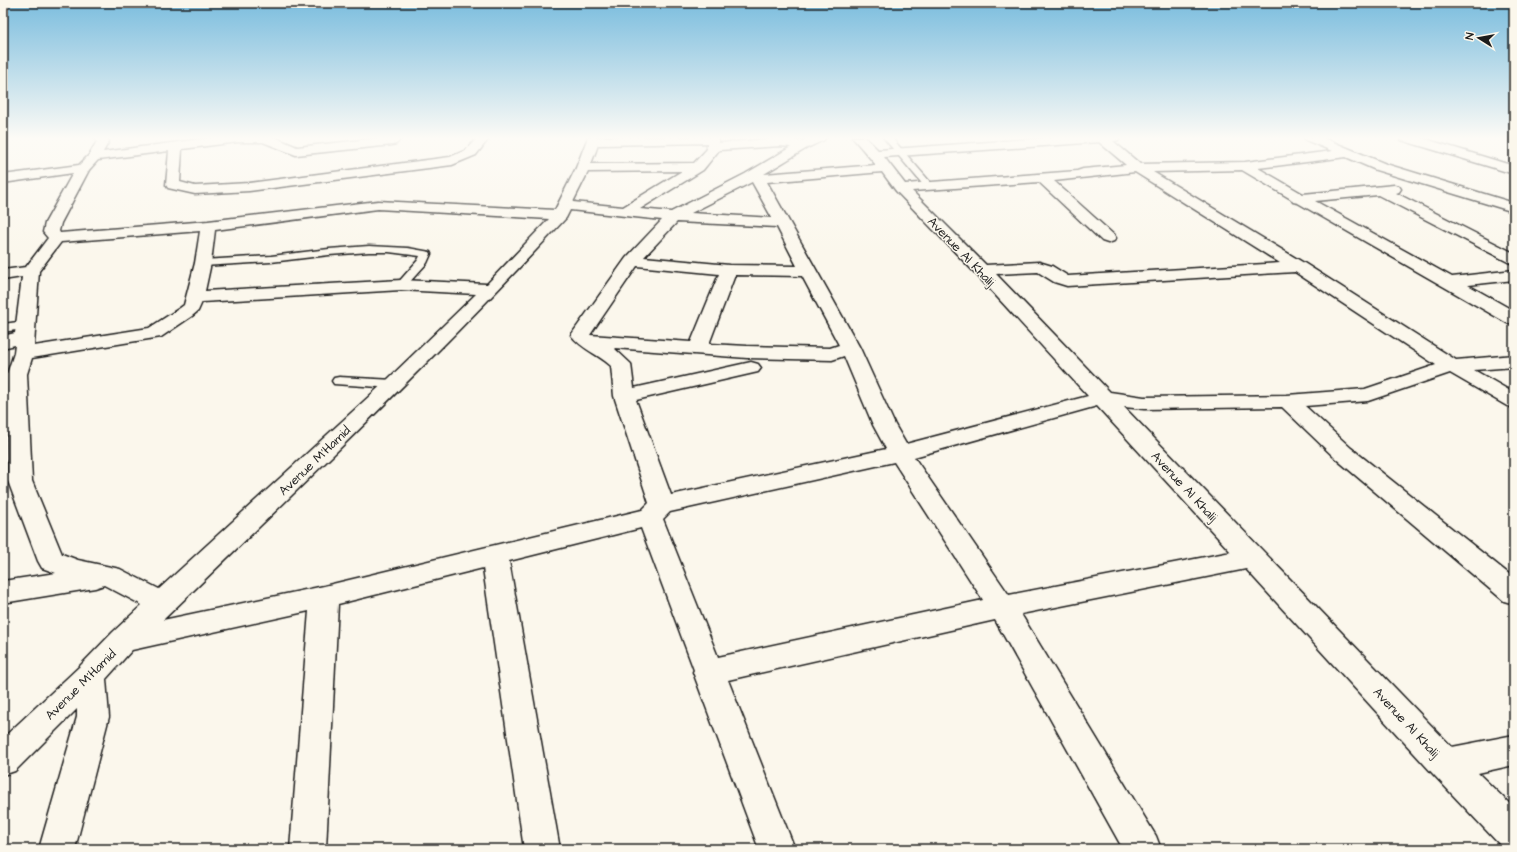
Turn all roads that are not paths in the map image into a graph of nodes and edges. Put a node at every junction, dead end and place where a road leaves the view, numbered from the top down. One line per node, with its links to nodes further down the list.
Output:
1 (19, 177): 15 (street)
2 (78, 177): 29 (street)
3 (174, 177): 4 (street)
4 (322, 177): 25 (street)
5 (579, 177): 23 (street, Avenue M'Hamid)
6 (682, 177): 24 (street)
7 (761, 177): 14 (street)
8 (897, 177): 19 (street, Avenue Al Khalij)
9 (917, 177): 18 (lane)
10 (1066, 177): 16 (street)
11 (1151, 177): 34 (street)
12 (1263, 177): 21 (street)
13 (1412, 177): 17 (street)
14 (754, 178): 26 (street); 27 (street)
15 (3, 179)
16 (1044, 179): 18 (street); 30 (street)
17 (1431, 183): 20 (street); 22 (street)
18 (928, 185): 19 (street)
19 (901, 188): 36 (street, Avenue Al Khalij)
20 (1381, 191): 21 (street); 31 (street)
21 (1298, 198): 41 (street)
22 (1514, 208)
23 (562, 210): 24 (street); 25 (street); 43 (street, Avenue M'Hamid)
24 (624, 212): 26 (street)
25 (309, 214): 28 (street)
26 (673, 217): 27 (street); 32 (street)
27 (780, 223): 38 (street)
28 (208, 226): 29 (street); 33 (street)
29 (56, 238): 37 (street)
30 (1108, 238)
31 (1514, 259)
32 (632, 261): 35 (street); 48 (street)
33 (203, 263): 42 (lane); 44 (street)
34 (1298, 267): 36 (street); 54 (street)
35 (729, 270): 38 (street); 50 (street)
36 (982, 270): 58 (street, Avenue Al Khalij)
37 (31, 271): 39 (street); 47 (street)
38 (809, 271): 51 (street)
39 (3, 274)
40 (1514, 275): 41 (street)
41 (1452, 282): 45 (street)
42 (401, 284): 43 (street); 44 (street)
43 (491, 289): 56 (street, Avenue M'Hamid)
44 (195, 297): 47 (street)
45 (1514, 319)
46 (3, 328): 47 (lane)
47 (24, 338): 49 (street); 65 (street)
48 (588, 341): 50 (street); 57 (street)
49 (3, 342)
50 (698, 348): 52 (street)
51 (841, 352): 52 (street); 61 (street)
52 (749, 360): 57 (street)
53 (1514, 361): 54 (street)
54 (1452, 366): 59 (street); 60 (street)
55 (339, 381): 56 (lane)
56 (394, 384): 69 (street, Avenue M'Hamid)
57 (624, 396): 62 (street)
58 (1103, 398): 59 (street); 61 (street); 64 (street, Avenue Al Khalij)
59 (1287, 401): 67 (street)
60 (1514, 402)
61 (900, 453): 62 (street); 70 (street)
62 (656, 511): 63 (street); 72 (street)
63 (495, 556): 68 (street); 80 (street)
64 (1252, 558): 70 (street); 76 (street, Avenue Al Khalij)
65 (110, 576): 66 (street); 69 (street)
66 (3, 592)
67 (1514, 593)
68 (324, 597): 71 (street); 79 (street)
69 (163, 603): 71 (street, Avenue M'Hamid)
70 (1002, 607): 72 (street); 82 (street)
71 (123, 640): 73 (street, Avenue M'Hamid)
72 (708, 672): 81 (street)
73 (91, 675): 75 (street, Avenue M'Hamid); 78 (street)
74 (1514, 750): 76 (street)
75 (3, 760)
76 (1446, 764): 77 (street, Avenue Al Khalij)
77 (1514, 833)
78 (58, 849)
79 (308, 849)
80 (542, 849)
81 (777, 849)
82 (1143, 849)

